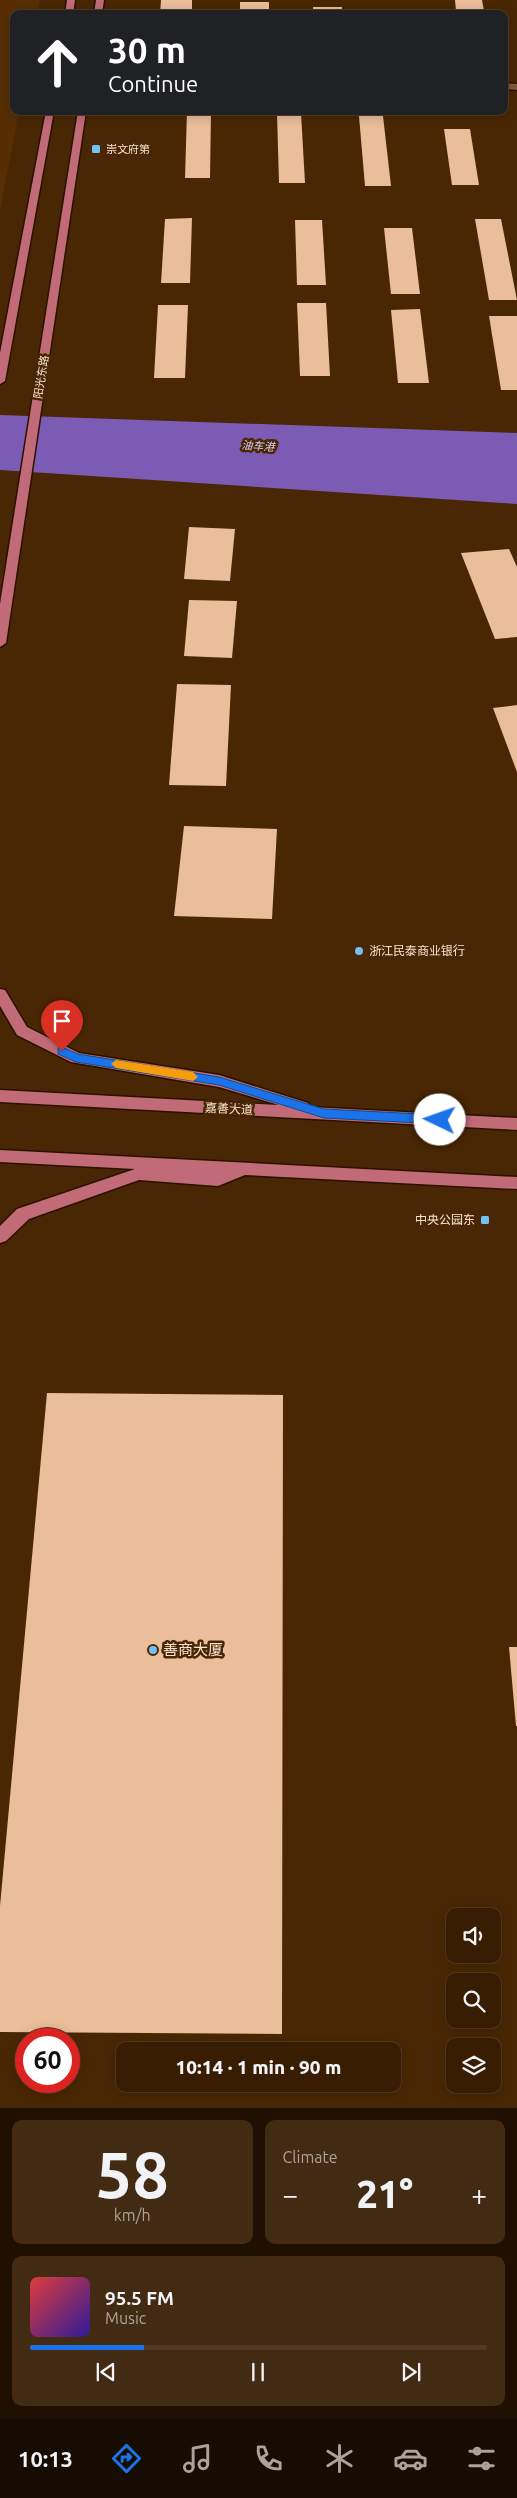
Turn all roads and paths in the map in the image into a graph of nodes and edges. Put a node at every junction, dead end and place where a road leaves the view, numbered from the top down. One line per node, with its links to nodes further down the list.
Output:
1 (49, 115): 3 (main road)
2 (81, 115): 4 (main road, 阳光东路)
3 (0, 381)
4 (0, 643)
5 (0, 994): 7 (main road)
6 (0, 1096): 7 (main road, 嘉善大道)
7 (324, 1114): 8 (main road, 嘉善大道)
8 (517, 1124)
9 (0, 1156): 10 (main road)
10 (244, 1169): 11 (main road); 12 (main road)
11 (517, 1183)
12 (0, 1236)

